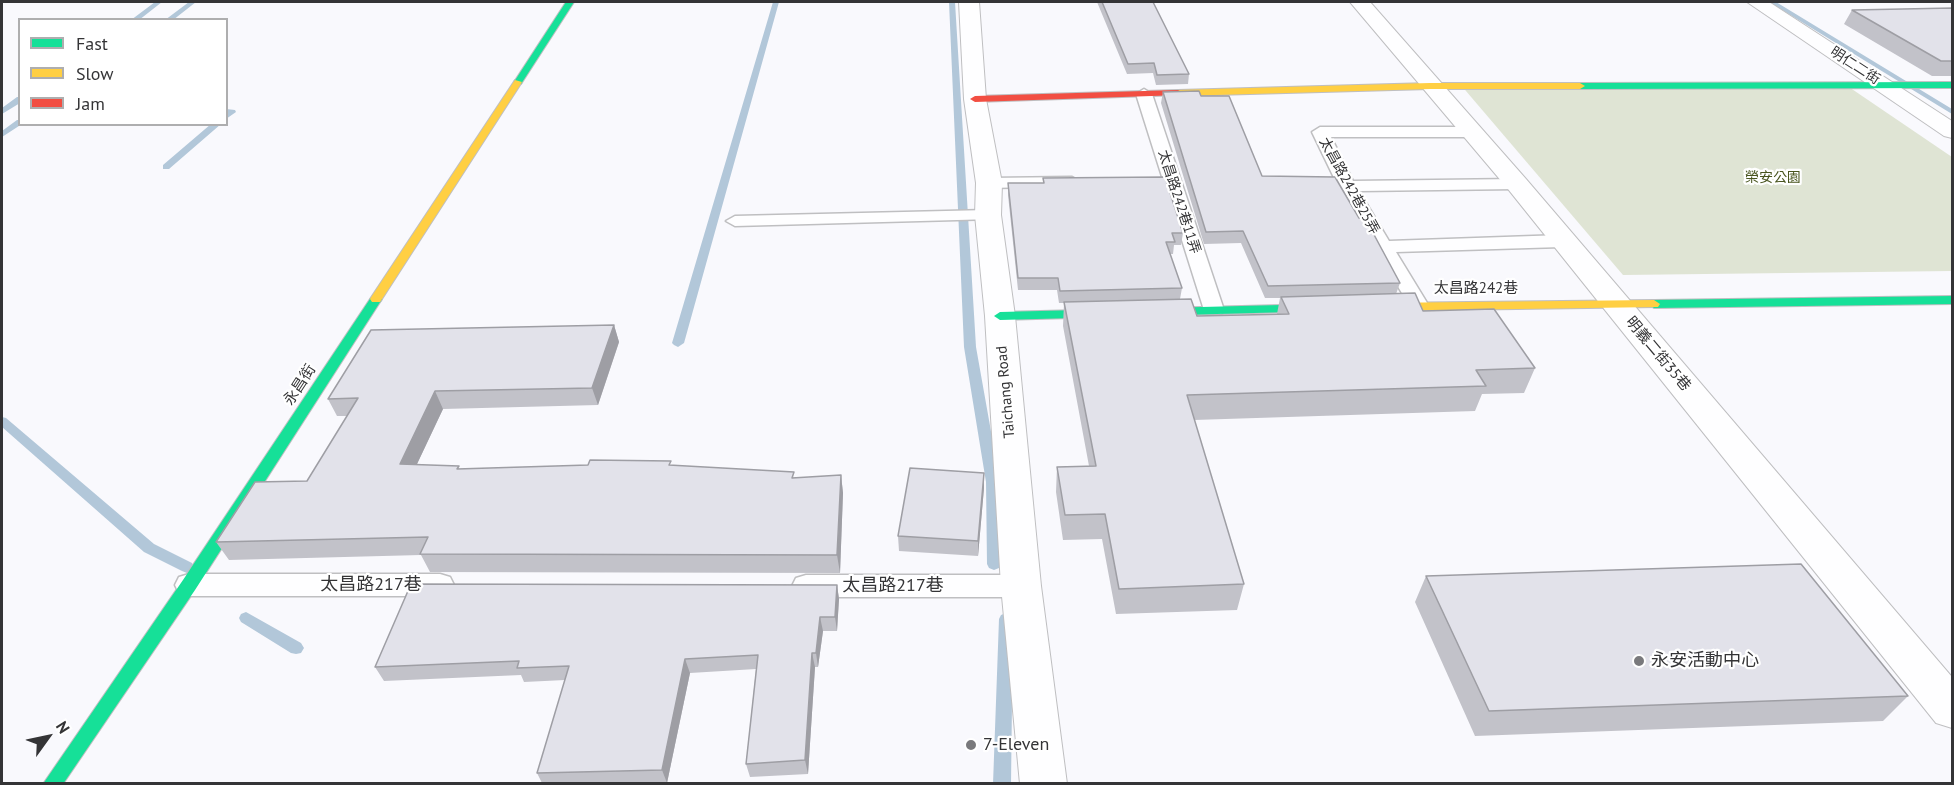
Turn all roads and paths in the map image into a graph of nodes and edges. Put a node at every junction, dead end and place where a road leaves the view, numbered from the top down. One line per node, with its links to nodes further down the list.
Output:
1 (570, 2): 29 (street, 永昌街)
2 (969, 2): 9 (street, Taichang Road)
3 (1360, 2): 7 (street, 明義二街35巷)
4 (1757, 2): 5 (street, 明仁二街)
5 (1885, 85): 6 (street); 7 (street); 10 (street, 明仁二街)
6 (1953, 85)
7 (1430, 86): 8 (street); 11 (street, 明義二街35巷)
8 (1144, 94): 9 (street); 12 (lane, 太昌路242巷11弄)
9 (975, 99): 15 (street, Taichang Road)
10 (1953, 131)
11 (1470, 132): 16 (street, 明義二街35巷); 17 (lane, 太昌路242巷25弄)
12 (1172, 180): 13 (lane); 27 (lane, 太昌路242巷11弄)
13 (1149, 181)
14 (1092, 182): 15 (lane)
15 (989, 183): 18 (street, Taichang Road)
16 (1516, 184): 17 (lane); 20 (street, 明義二街35巷)
17 (1347, 186): 21 (lane, 太昌路242巷25弄)
18 (988, 215): 19 (lane); 28 (street, Taichang Road)
19 (735, 220)
20 (1562, 241): 21 (lane); 23 (street, 明義二街35巷)
21 (1384, 247): 24 (lane, 太昌路242巷25弄)
22 (1953, 300): 23 (street, 太昌路242巷)
23 (1617, 304): 24 (street, 太昌路242巷); 33 (street, 明義二街35巷)
24 (1419, 306): 26 (street, 太昌路242巷)
25 (1338, 308): 27 (street)
26 (1361, 308)
27 (1214, 310): 28 (street)
28 (1000, 316): 32 (street, Taichang Road)
29 (189, 585): 30 (lane, 太昌路217巷); 34 (street, 永昌街)
30 (462, 585)
31 (783, 586): 32 (lane, 太昌路217巷)
32 (1021, 586): 35 (street, Taichang Road)
33 (1953, 709)
34 (52, 783)
35 (1044, 783)

